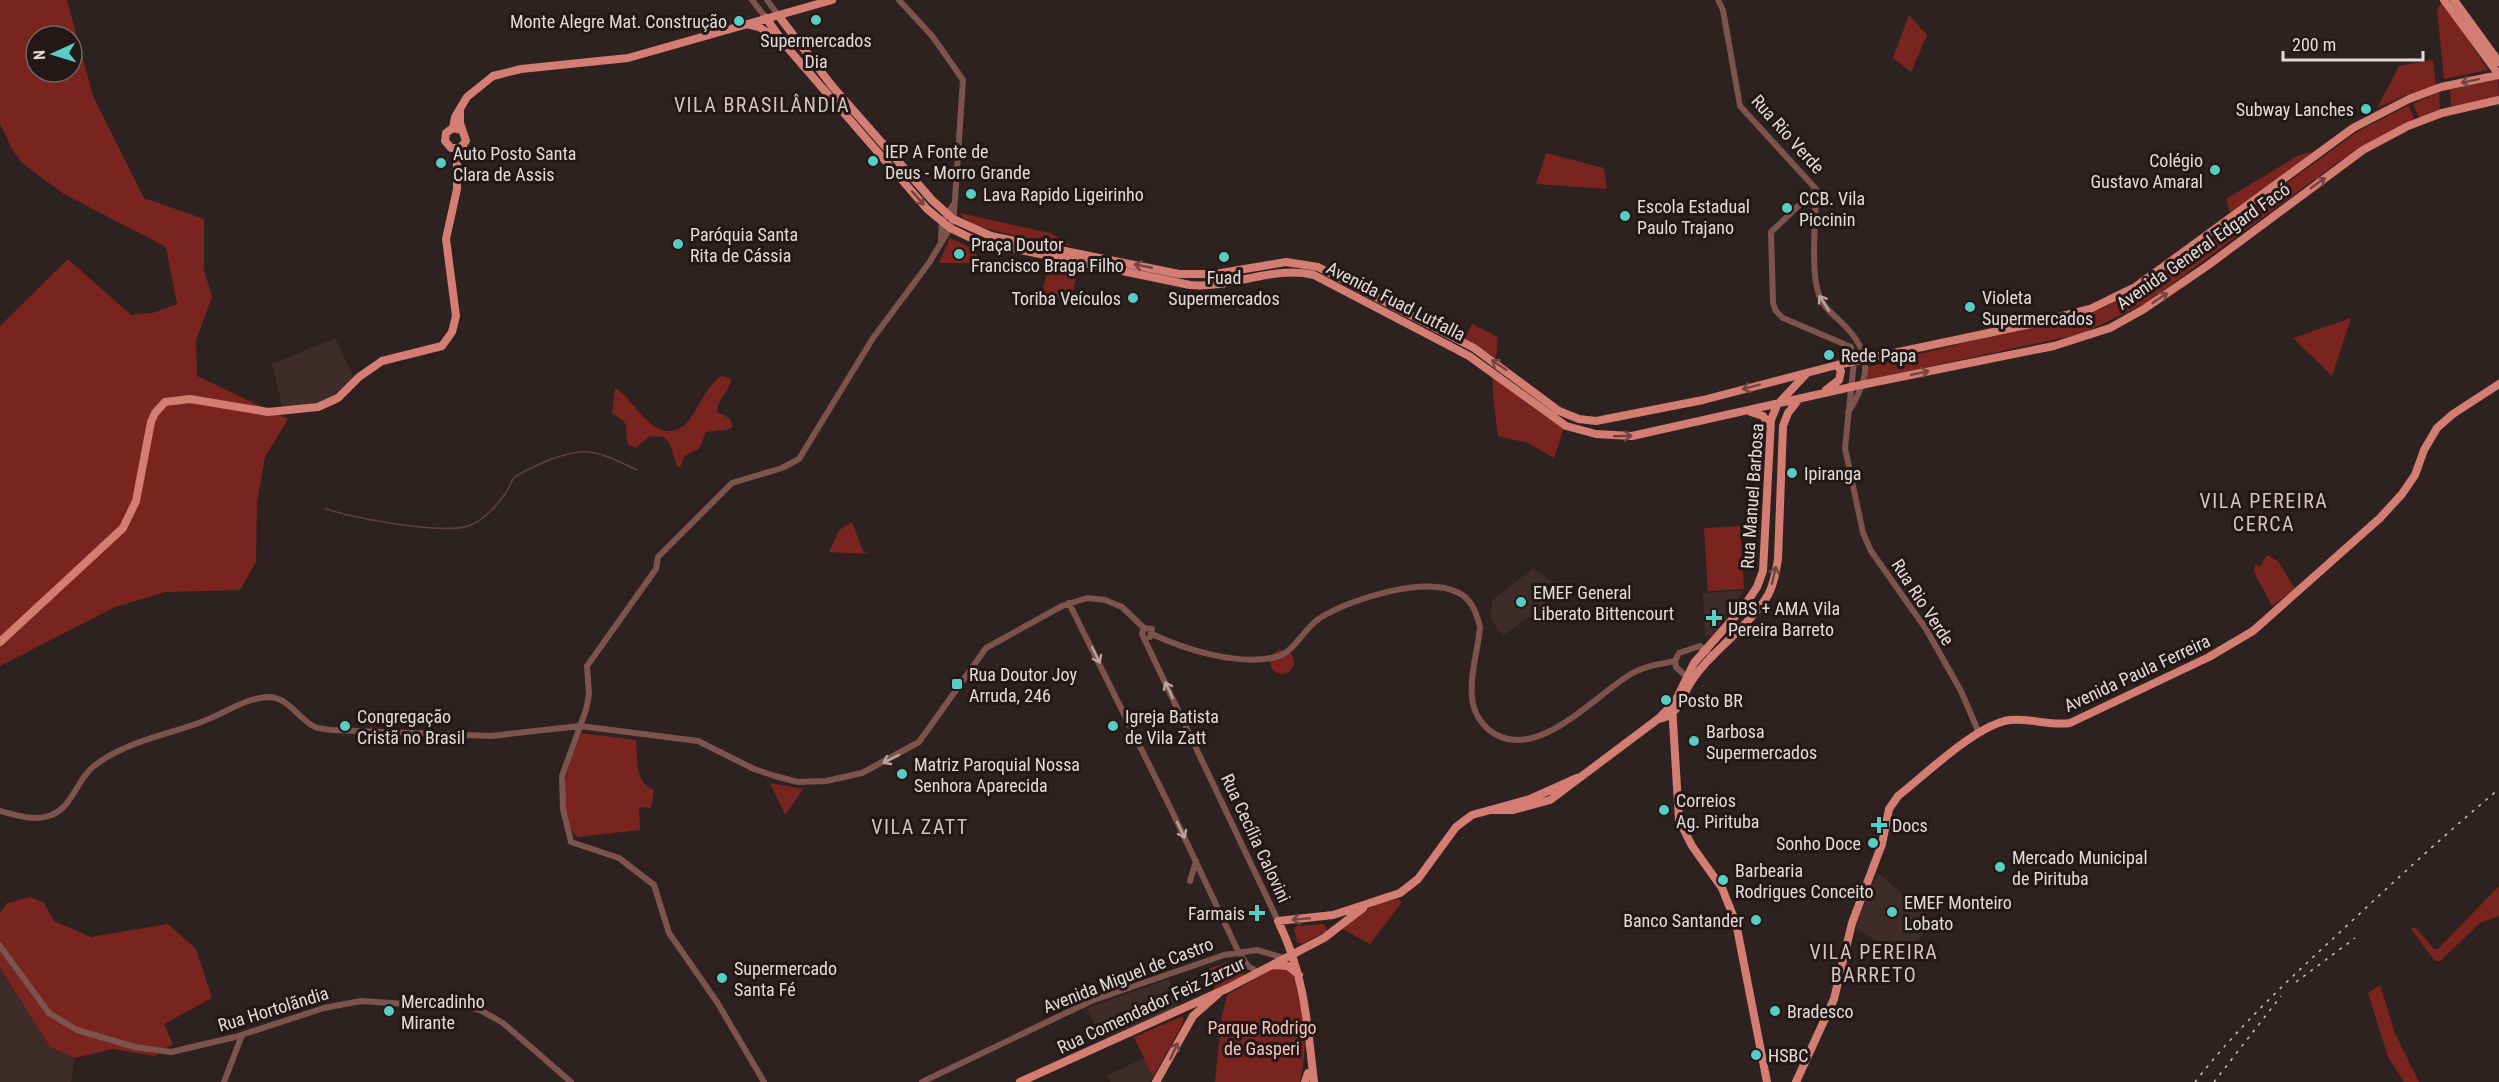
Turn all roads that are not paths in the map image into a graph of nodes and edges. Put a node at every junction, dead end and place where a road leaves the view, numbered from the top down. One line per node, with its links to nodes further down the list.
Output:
1 (752, 0): 9 (street)
2 (767, 0): 8 (street)
3 (832, 0): 8 (main road)
4 (899, 0): 21 (street)
5 (1718, 0): 20 (street, Rua Rio Verde)
6 (2444, 0): 13 (main road)
7 (2454, 0): 12 (main road)
8 (778, 15): 9 (main road); 14 (main road, Avenida Fuad Lutfalla)
9 (766, 18): 10 (main road); 11 (main road, Avenida Fuad Lutfalla)
10 (746, 23): 11 (main road); 16 (main road)
11 (786, 46): 14 (main road, Avenida Fuad Lutfalla)
12 (2499, 62)
13 (2499, 75): 27 (main road, Avenida General Edgard Facó, one-way to 27)
14 (822, 81): 21 (main road, Avenida Fuad Lutfalla); 22 (main road, Avenida Fuad Lutfalla, one-way to 22)
15 (2499, 100): 31 (main road, Avenida General Edgard Facó, one-way to 15)
16 (457, 129): 17 (main road); 18 (main road)
17 (463, 147): 18 (main road); 19 (main road)
18 (453, 149): 19 (main road)
19 (456, 172): 42 (main road)
20 (1816, 189): 25 (street, Rua Rio Verde, one-way to 20); 26 (street)
21 (950, 216): 22 (street); 23 (street); 30 (main road, Avenida Fuad Lutfalla, one-way to 21)
22 (942, 223): 23 (main road, Avenida Fuad Lutfalla); 24 (street)
23 (950, 228): 24 (street); 37 (main road, Avenida Fuad Lutfalla, one-way to 37)
24 (941, 240): 48 (street)
25 (1857, 338): 26 (street); 27 (street, Rua Rio Verde)
26 (1851, 348): 28 (street, Rua Rio Verde)
27 (1866, 358): 28 (main road, Avenida General Edgard Facó); 31 (street, Rua Rio Verde)
28 (1854, 361): 29 (main road, Avenida General Edgard Facó); 33 (street, Rua Rio Verde)
29 (1837, 365): 30 (main road, Avenida General Edgard Facó); 34 (main road)
30 (1808, 372): 36 (main road)
31 (1863, 384): 33 (main road, Avenida General Edgard Facó); 38 (street, Rua Rio Verde)
32 (2499, 384): 49 (main road, Avenida Paula Ferreira)
33 (1851, 387): 34 (main road, Avenida General Edgard Facó); 38 (street, Rua Rio Verde)
34 (1822, 393): 35 (main road, Avenida General Edgard Facó)
35 (1800, 398): 36 (main road, Avenida Fuad Lutfalla); 44 (main road, Rua Manuel Barbosa, one-way to 35)
36 (1777, 405): 37 (main road, Avenida Fuad Lutfalla); 39 (main road, Rua Manuel Barbosa)
37 (1746, 411): 39 (main road)
38 (1848, 413): 49 (street, Rua Rio Verde)
39 (1770, 426): 43 (main road, Rua Manuel Barbosa)
40 (1069, 603): 41 (street, Rua Cecília Calovini); 48 (street, one-way to 48); 55 (street, one-way to 55)
41 (1149, 636): 45 (street); 59 (street, Rua Cecília Calovini, one-way to 41)
42 (0, 642)
43 (1706, 649): 44 (street); 45 (street); 46 (main road, Rua Manuel Barbosa)
44 (1713, 657): 46 (main road, Rua Manuel Barbosa)
45 (1675, 661): 46 (street)
46 (1689, 679): 47 (main road, Rua Manuel Barbosa)
47 (1674, 708): 50 (main road); 83 (main road)
48 (580, 726): 54 (street); 78 (street)
49 (1979, 733): 84 (main road, Avenida Paula Ferreira)
50 (1579, 778): 51 (main road); 52 (main road)
51 (1547, 790): 52 (main road); 53 (main road)
52 (1547, 801): 53 (main road)
53 (1521, 805): 57 (main road)
54 (0, 811)
55 (1196, 861): 56 (street); 62 (street)
56 (1190, 881)
57 (1367, 905): 58 (main road); 60 (main road, Rua Comendador Feiz Zarzur)
58 (1324, 917): 59 (main road, one-way to 59); 60 (main road)
59 (1278, 921): 63 (main road, Rua Cecília Calovini)
60 (1330, 934): 63 (main road, Rua Comendador Feiz Zarzur)
61 (0, 946): 73 (street, Rua Hortolãndia)
62 (1238, 951): 64 (street, Avenida Miguel de Castro); 66 (street); 79 (street, Avenida Miguel de Castro)
63 (1298, 952): 64 (main road, Rua Comendador Feiz Zarzur); 68 (main road)
64 (1284, 958): 65 (main road, Rua Comendador Feiz Zarzur)
65 (1271, 965): 67 (main road, Rua Comendador Feiz Zarzur); 68 (main road)
66 (1248, 966): 67 (street); 69 (main road)
67 (1258, 972): 69 (main road, Rua Comendador Feiz Zarzur)
68 (1301, 977): 74 (main road)
69 (1247, 978): 70 (main road, Rua Comendador Feiz Zarzur)
70 (1220, 992): 71 (main road, Rua Comendador Feiz Zarzur); 72 (main road)
71 (1184, 1008): 72 (main road); 80 (main road, Rua Comendador Feiz Zarzur)
72 (1191, 1018): 81 (main road, one-way to 72)
73 (242, 1035): 76 (street); 77 (street, Rua Hortolãndia)
74 (1310, 1044): 75 (main road); 82 (main road)
75 (1308, 1079)
76 (224, 1082)
77 (572, 1082)
78 (764, 1082)
79 (922, 1082)
80 (1020, 1082)
81 (1156, 1082)
82 (1314, 1082)
83 (1767, 1082)
84 (1796, 1082)

